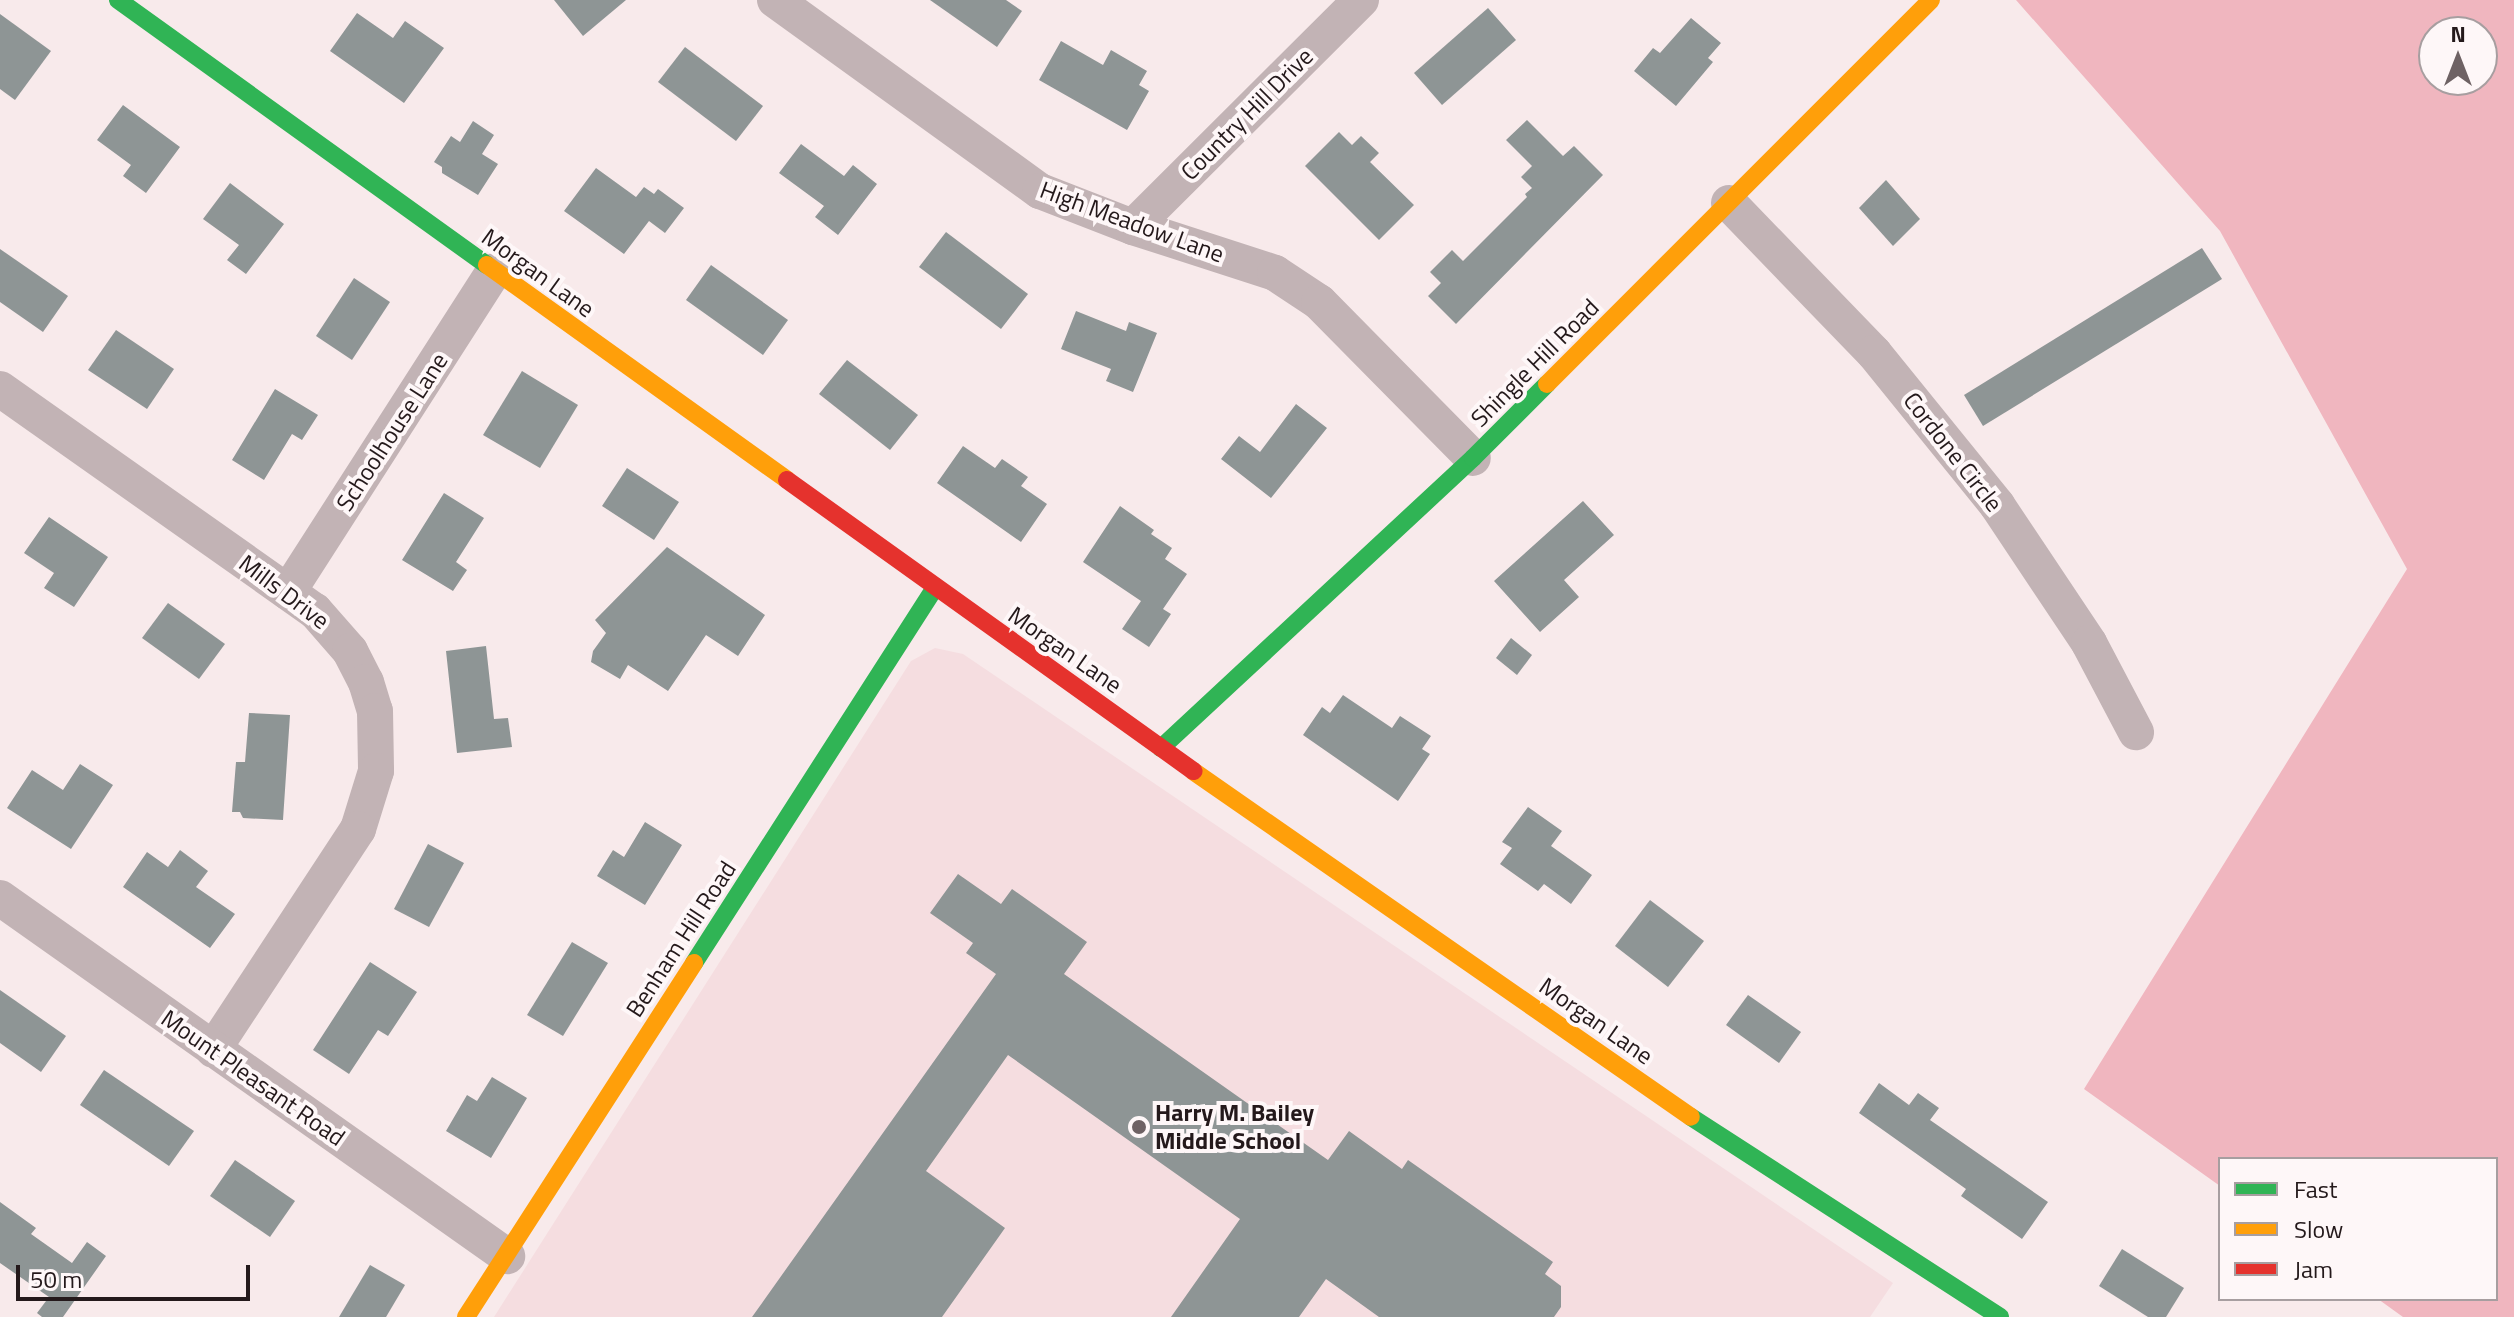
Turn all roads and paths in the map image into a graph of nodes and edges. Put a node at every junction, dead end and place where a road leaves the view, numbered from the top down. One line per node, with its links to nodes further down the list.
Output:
1 (118, 0): 7 (street, Morgan Lane)
2 (775, 0): 6 (street, High Meadow Lane)
3 (1361, 0): 6 (street, Country Hill Drive)
4 (1931, 0): 5 (street, Shingle Hill Road)
5 (1729, 203): 9 (street, Shingle Hill Road); 12 (street, Cordone Circle)
6 (1133, 227): 9 (street, High Meadow Lane)
7 (494, 271): 10 (street, Morgan Lane); 11 (street, Schoolhouse Lane)
8 (0, 389): 11 (street, Mills Drive)
9 (1473, 458): 13 (street, Shingle Hill Road)
10 (935, 587): 13 (street, Morgan Lane); 16 (street, Benham Hill Road)
11 (288, 592): 15 (street, Mills Drive)
12 (2136, 732)
13 (1161, 748): 18 (street, Morgan Lane)
14 (0, 898): 15 (street, Mount Pleasant Road)
15 (213, 1050): 16 (street, Mount Pleasant Road)
16 (507, 1256): 17 (street, Benham Hill Road)
17 (466, 1317)
18 (2000, 1317)

